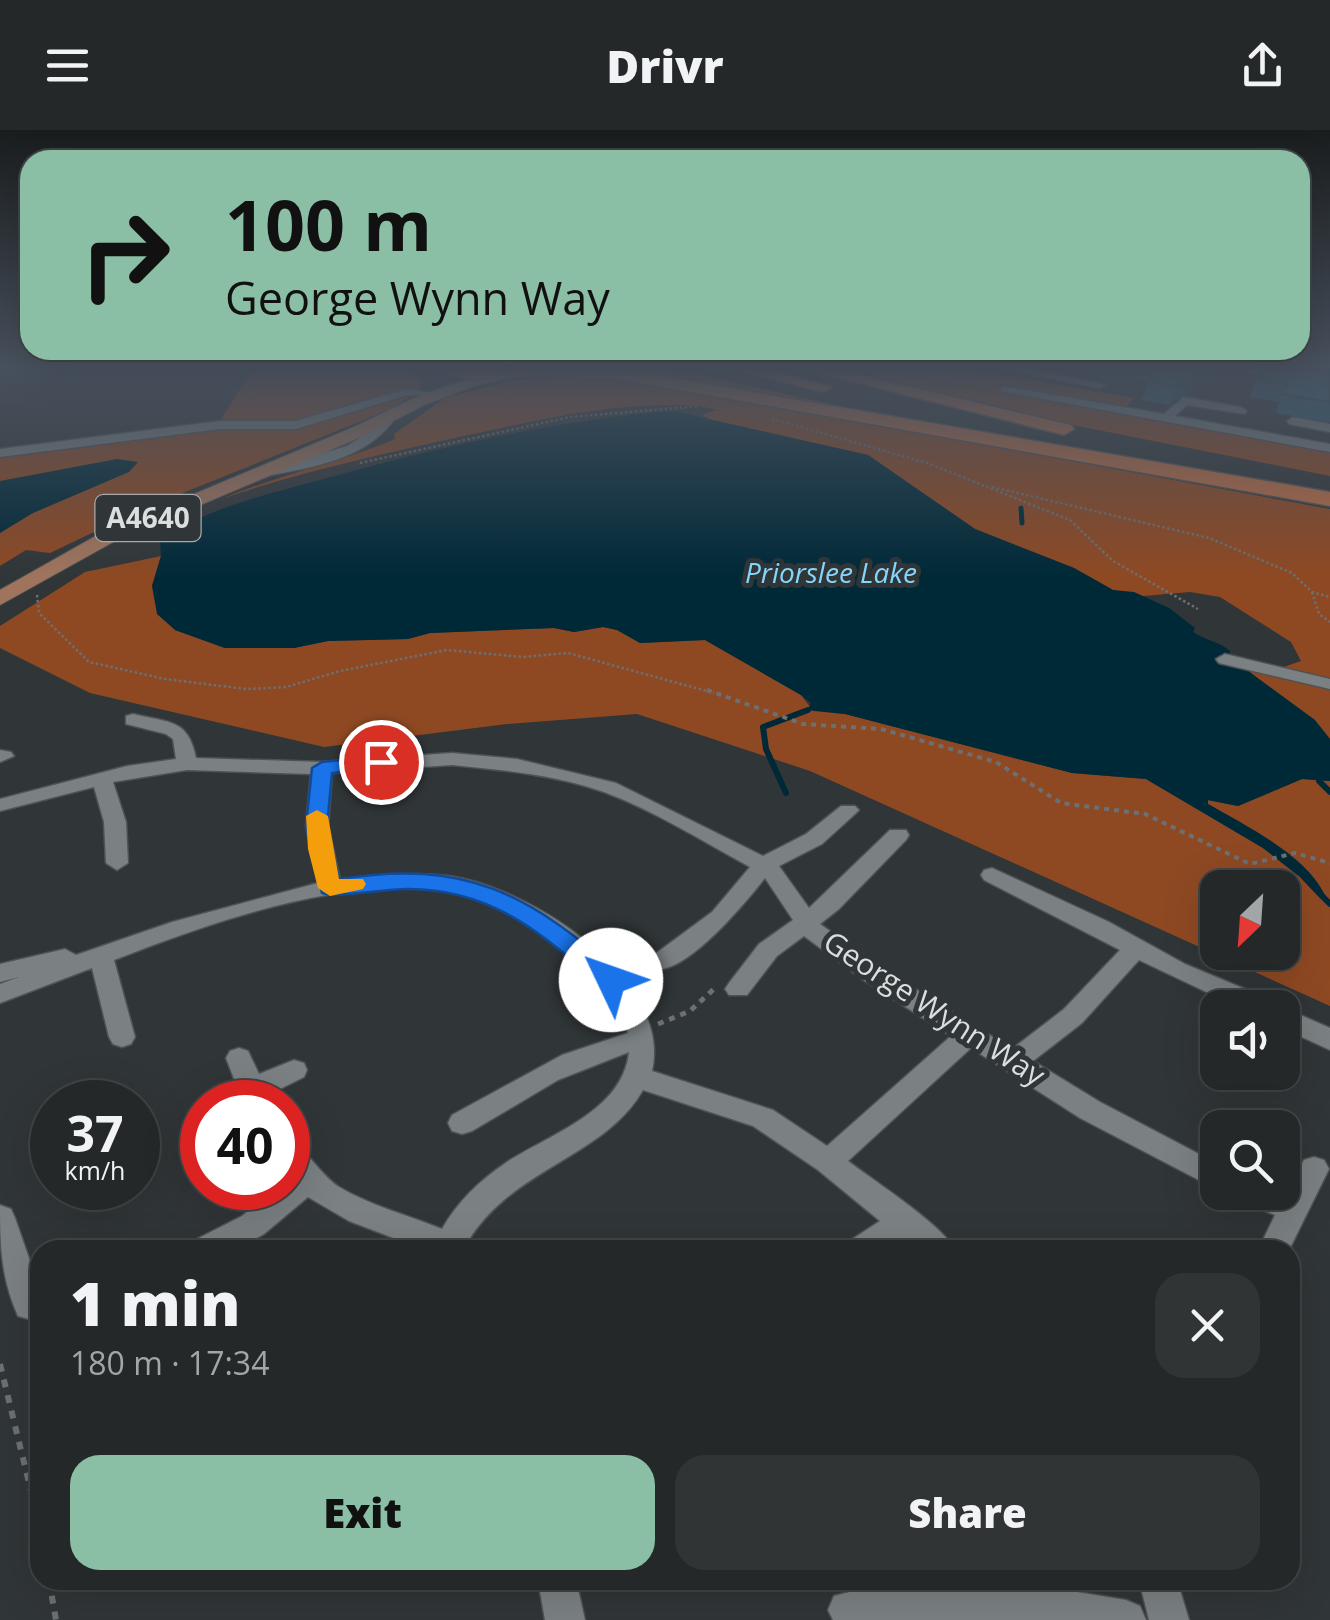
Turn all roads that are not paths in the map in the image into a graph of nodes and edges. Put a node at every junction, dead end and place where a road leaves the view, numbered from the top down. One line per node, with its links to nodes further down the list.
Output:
1 (122, 438): 9 (street)
2 (341, 438): 11 (main road, A4640)
3 (999, 438): 10 (highway)
4 (1052, 438): 10 (highway)
5 (1066, 438): 10 (highway)
6 (1101, 438): 10 (highway)
7 (1273, 438): 8 (street)
8 (1330, 448)
9 (0, 453)
10 (1325, 492)
11 (0, 598)
12 (1225, 659): 13 (street)
13 (1330, 684)
14 (132, 720): 15 (street)
15 (186, 764): 16 (street, George Wynn Way); 17 (street, George Wynn Way)
16 (322, 768): 22 (street, George Wynn Way); 24 (street)
17 (102, 778): 18 (street, George Wynn Way); 21 (street)
18 (0, 806)
19 (848, 810): 22 (street)
20 (898, 835): 25 (street)
21 (117, 863)
22 (763, 865): 25 (street, George Wynn Way); 29 (street)
23 (992, 876): 27 (street)
24 (330, 888): 26 (street); 37 (street)
25 (809, 923): 31 (street); 35 (street, George Wynn Way)
26 (161, 934): 28 (street); 30 (street)
27 (1136, 948): 32 (street); 40 (street)
28 (101, 956): 33 (street); 36 (street)
29 (660, 962)
30 (0, 973)
31 (738, 990)
32 (1223, 990)
33 (0, 994)
34 (1300, 1025): 38 (street)
35 (970, 1034): 40 (street, George Wynn Way); 46 (street)
36 (122, 1037)
37 (643, 1039): 42 (street); 45 (street)
38 (1330, 1040)
39 (239, 1058): 43 (street)
40 (1016, 1061): 47 (street, George Wynn Way)
41 (294, 1070): 44 (street)
42 (637, 1077): 46 (street); 57 (street)
43 (248, 1080)
44 (279, 1080)
45 (462, 1124)
46 (828, 1162): 54 (street)
47 (1200, 1168)
48 (1314, 1168): 50 (street)
49 (310, 1183): 56 (street)
50 (1300, 1197)
51 (271, 1210): 55 (street)
52 (1293, 1210): 60 (street)
53 (0, 1218): 61 (street)
54 (904, 1220): 58 (street); 59 (street)
55 (225, 1240)
56 (433, 1240)
57 (452, 1240)
58 (876, 1240)
59 (927, 1240)
60 (1278, 1240)
61 (30, 1296)
62 (559, 1590): 65 (street)
63 (1161, 1590): 67 (street)
64 (848, 1610): 66 (street)
65 (565, 1620)
66 (1126, 1620)
67 (1169, 1620)

